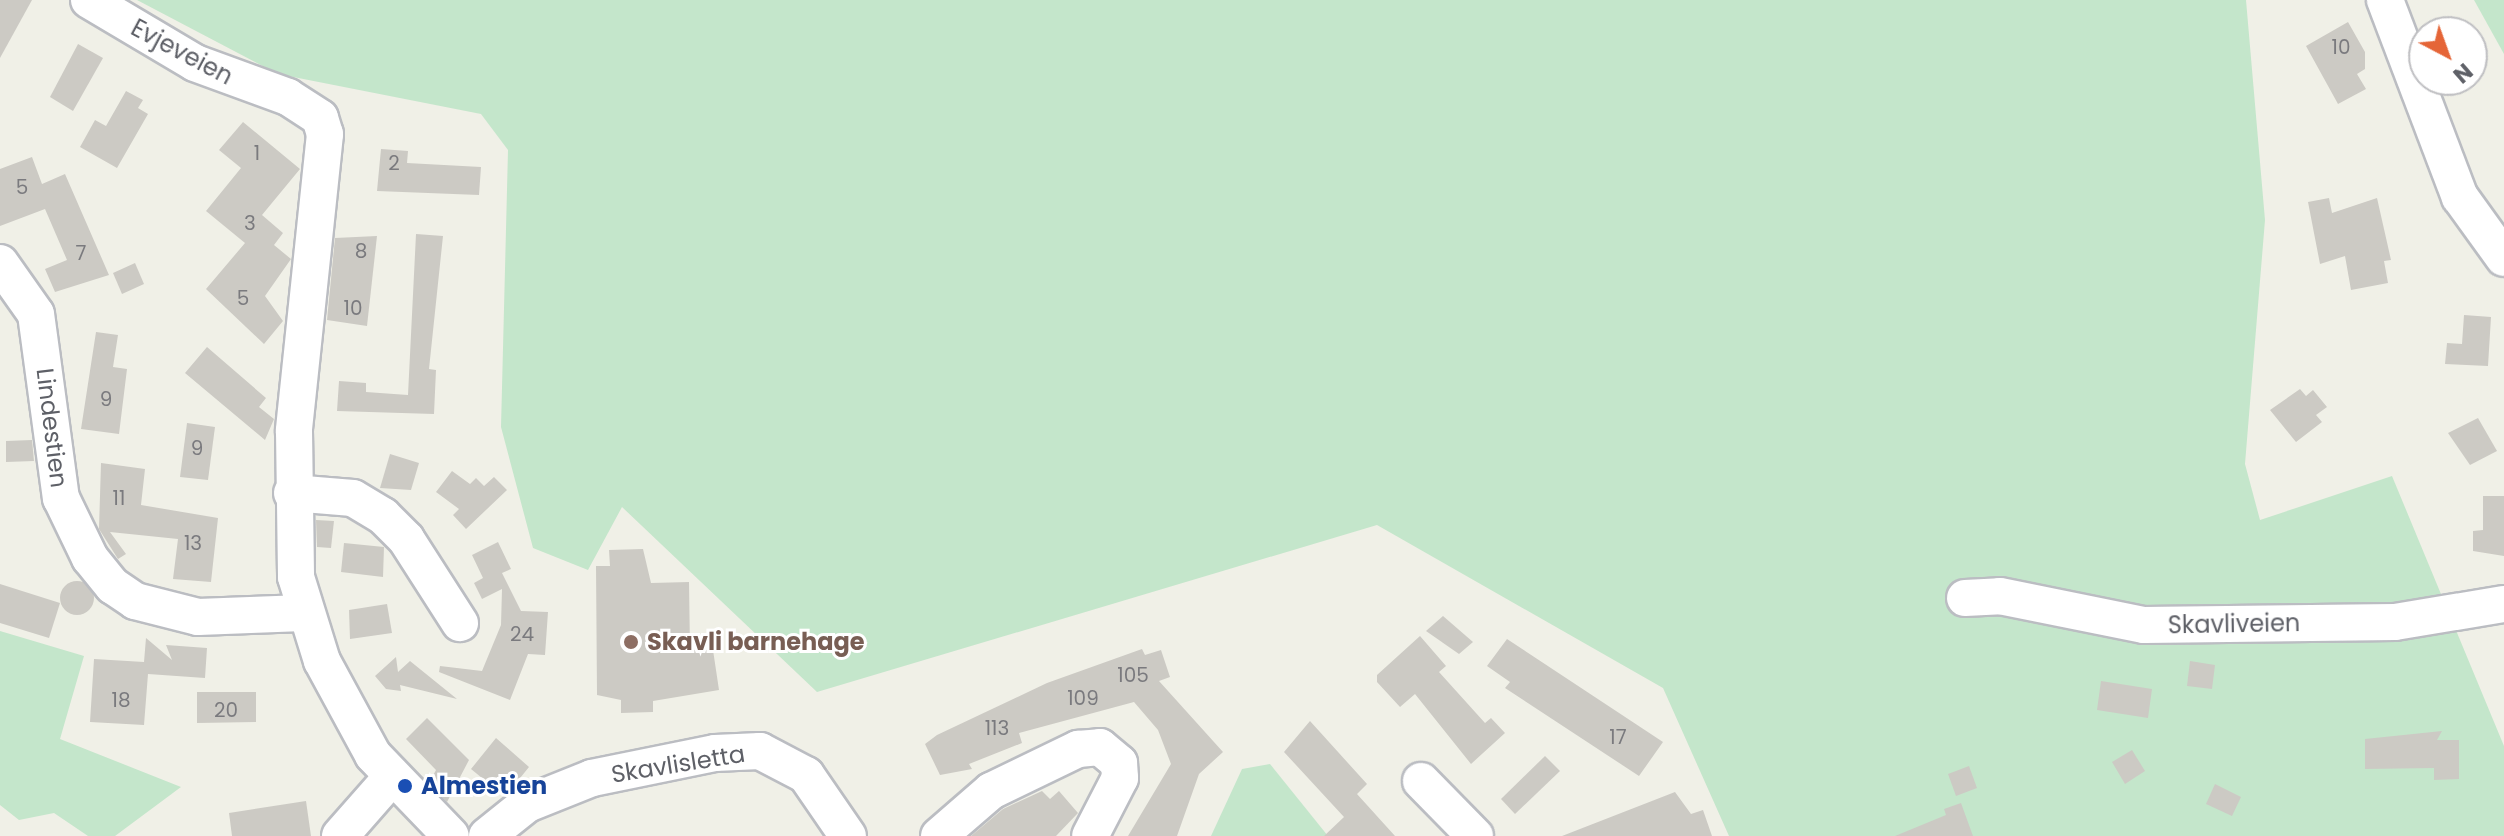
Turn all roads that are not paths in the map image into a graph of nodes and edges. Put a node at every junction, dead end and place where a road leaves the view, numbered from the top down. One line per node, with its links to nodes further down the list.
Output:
1 (89, 0): 5 (street, Evjeveien)
2 (2385, 0): 3 (street)
3 (2504, 258)
4 (0, 263): 8 (street, Lindestien)
5 (292, 493): 8 (street); 9 (street)
6 (1965, 598): 7 (street, Skavliveien)
7 (2504, 604)
8 (303, 613): 10 (street)
9 (460, 623)
10 (390, 779): 12 (street); 13 (street)
11 (1421, 781): 18 (street)
12 (340, 836)
13 (451, 836)
14 (487, 836): 15 (street, Skavlisletta)
15 (848, 836)
16 (939, 836): 17 (street)
17 (1090, 836)
18 (1475, 836)

